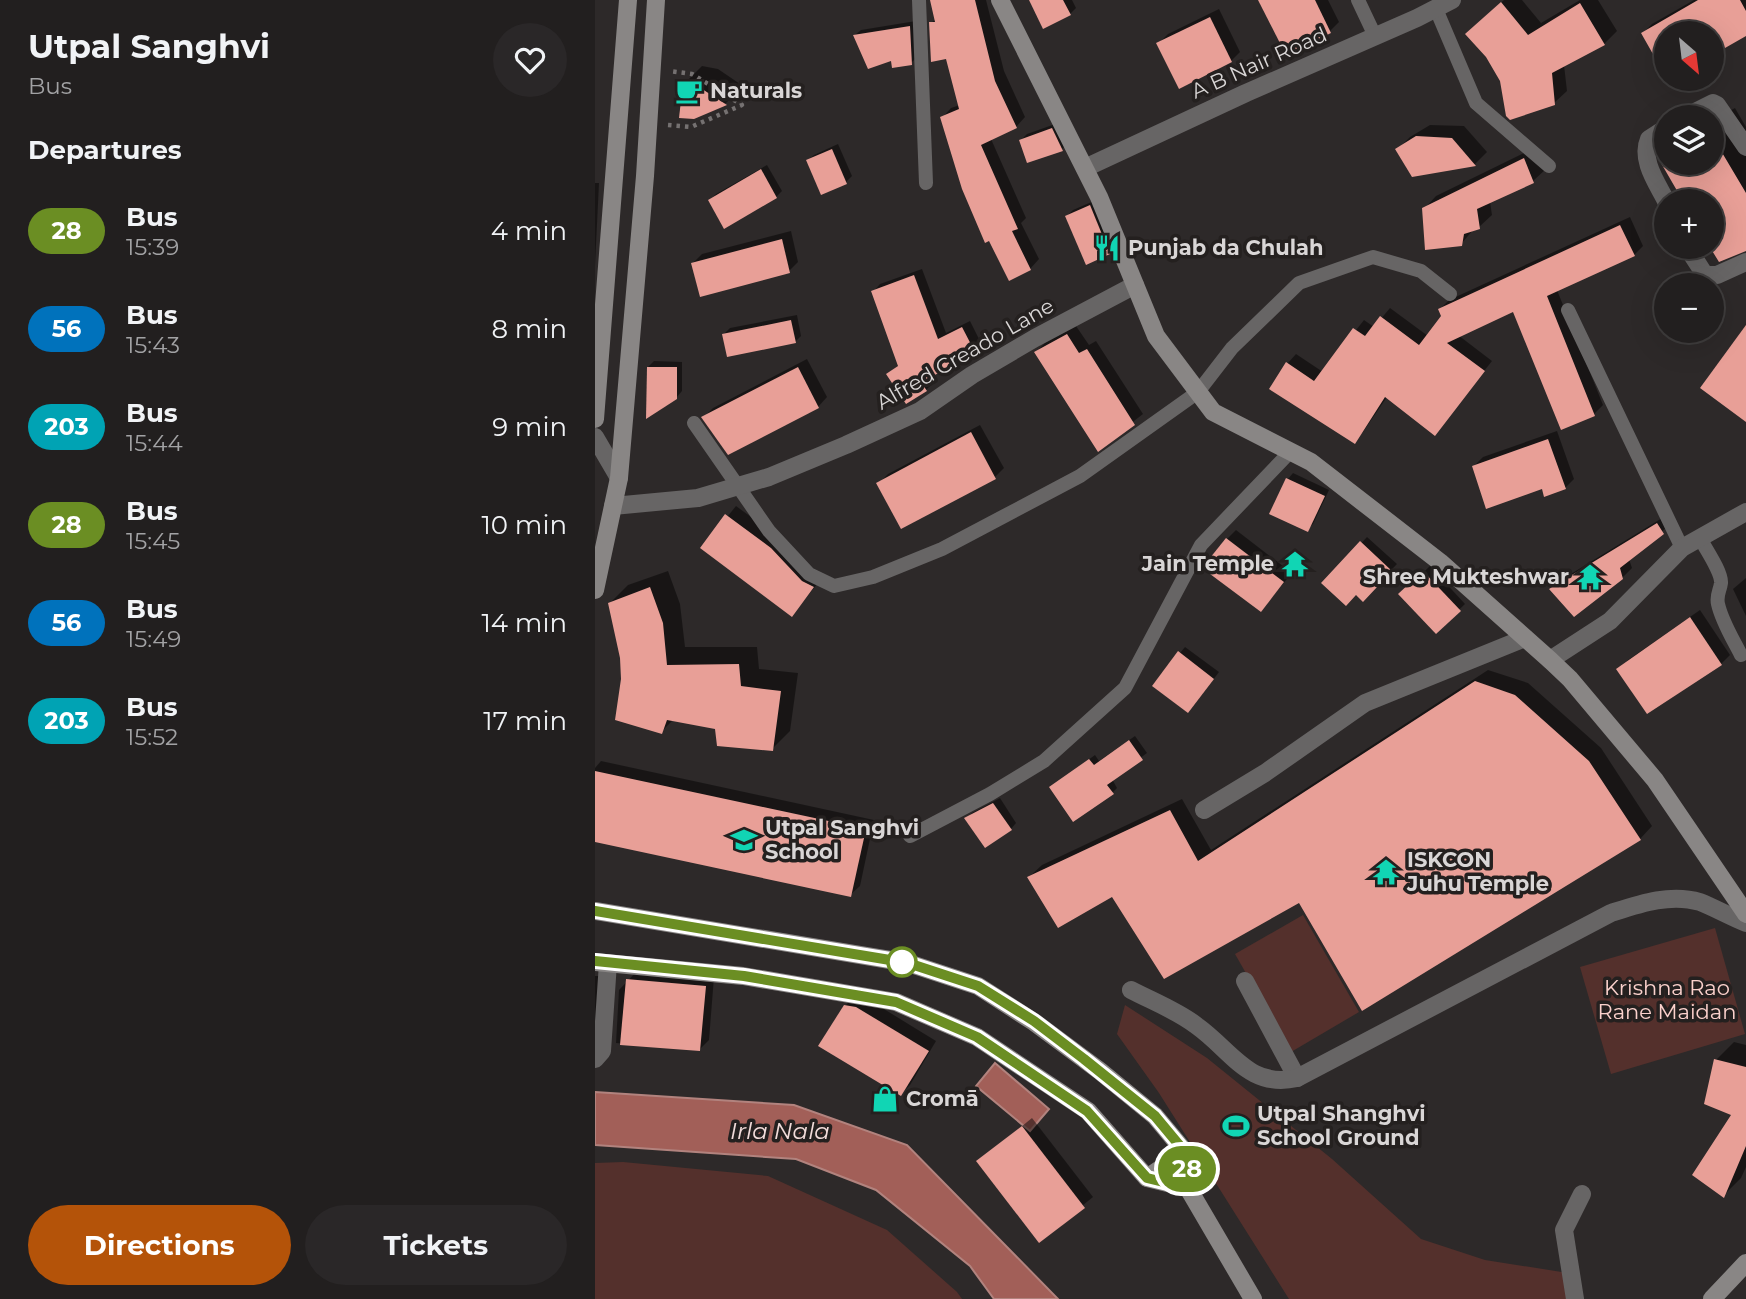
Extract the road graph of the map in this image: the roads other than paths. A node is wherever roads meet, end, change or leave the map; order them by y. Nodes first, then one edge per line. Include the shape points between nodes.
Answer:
1 (628, 0) edge
2 (656, 0) edge
3 (919, 0) edge
4 (1000, 0) edge
5 (1358, 0) edge
6 (1444, 4) edge
7 (1375, 36) junction
8 (1724, 115) edge
9 (1654, 136) edge
10 (1746, 147) edge
11 (1549, 166) dead end
12 (1085, 168) junction
13 (926, 183) dead end
14 (1660, 189) edge
15 (1695, 259) edge
16 (1746, 262) edge
17 (1135, 285) junction
18 (1450, 294) dead end
19 (1568, 310) dead end
20 (1198, 392) junction
21 (595, 419) edge
22 (694, 423) dead end
23 (595, 437) edge
24 (1291, 451) junction
25 (619, 478) junction
26 (736, 486) junction
27 (613, 506) junction
28 (1746, 512) edge
29 (1700, 538) junction
30 (1682, 548) junction
31 (595, 590) edge
32 (1525, 638) junction
33 (1741, 655) dead end
34 (1550, 660) junction
35 (1204, 810) dead end
36 (910, 836) dead end
37 (595, 911) edge
38 (1746, 914) edge
39 (1746, 923) edge
40 (601, 962) edge
41 (1245, 981) dead end
42 (601, 985) edge
43 (1131, 990) dead end
44 (595, 1059) edge
45 (1297, 1078) junction
46 (1185, 1152) junction
47 (1147, 1178) junction
48 (1188, 1188) junction
49 (1582, 1194) dead end
50 (1746, 1263) edge
51 (1253, 1299) edge
52 (1575, 1299) edge
53 (1712, 1299) edge

1 - 21 street
2 - 25 street
3 - 13 lane
4 - 12 street
5 - 7 lane
6 - 7 street, A B Nair Road
6 - 11 lane via 1476,103
7 - 12 street, A B Nair Road
8 - 10 street
9 - 14 street via 1646,153
12 - 17 street
15 - 16 street via 1705,275 1717,275
17 - 20 street via 1156,336
17 - 26 street, Alfred Creado Lane via 1035,338 920,411 769,477
18 - 20 lane via 1421,271 1373,257 1299,283 1232,348
19 - 30 lane
20 - 24 street via 1213,411
20 - 26 lane via 1070,481 941,549 873,577 834,586 809,574
22 - 26 lane
23 - 25 street
24 - 32 street via 1440,562
24 - 36 lane via 1201,545 1125,688 1044,761
25 - 27 street
26 - 27 street, Alfred Creado Lane via 698,498
27 - 31 street
28 - 29 street
29 - 30 street
29 - 33 lane via 1720,576 1720,613
30 - 34 street via 1610,621
32 - 34 street
32 - 35 street via 1365,703
34 - 38 street via 1654,780
37 - 46 street via 908,963 978,986 1100,1071 1155,1116
39 - 45 street via 1699,902 1675,898 1611,913
40 - 42 street
40 - 47 street via 744,976 896,1002 977,1037 1087,1111
41 - 45 street
42 - 44 street via 602,1051
43 - 45 street via 1196,1025 1255,1075 1281,1082
46 - 47 street
46 - 48 street
47 - 48 street
48 - 51 street
49 - 52 street via 1564,1230
50 - 53 street

